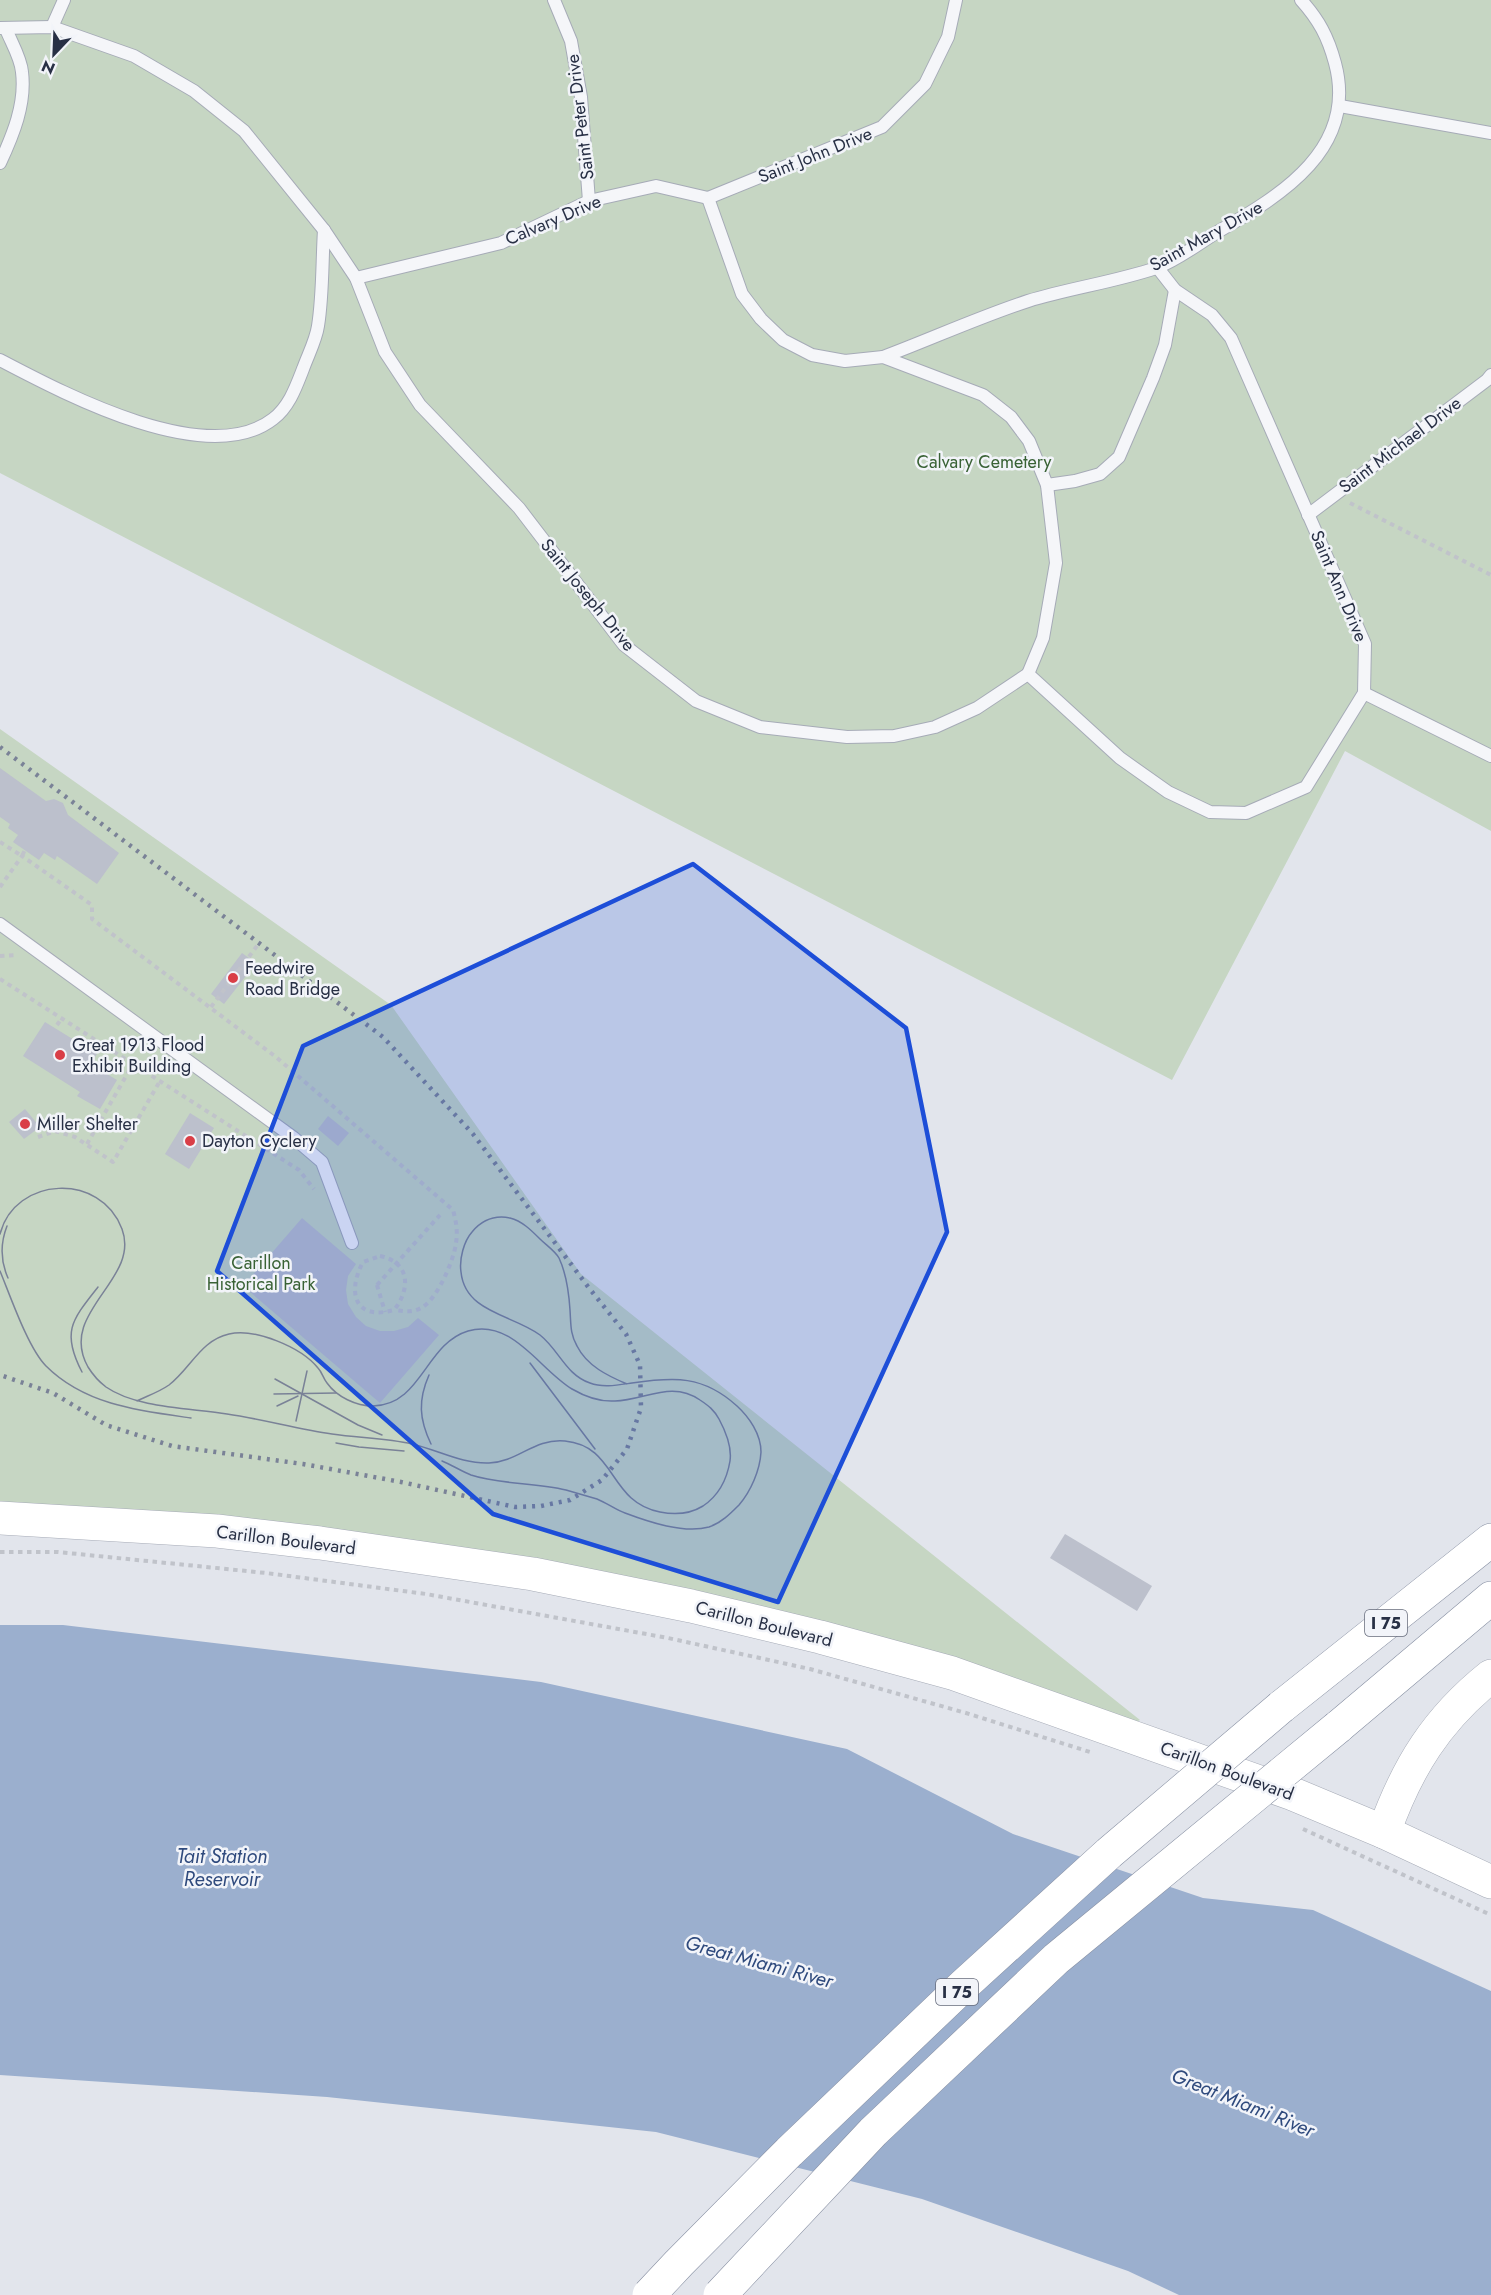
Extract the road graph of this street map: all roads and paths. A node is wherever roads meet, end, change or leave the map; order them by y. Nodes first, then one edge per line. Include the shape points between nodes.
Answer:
1 (64, 0) edge
2 (554, 0) edge
3 (956, 0) edge
4 (1301, 0) edge
5 (52, 27) junction
6 (3, 28) edge
7 (1340, 106) junction
8 (1491, 133) edge
9 (0, 163) edge
10 (708, 198) junction
11 (589, 201) junction
12 (324, 230) junction
13 (1158, 267) junction
14 (356, 278) junction
15 (1175, 290) junction
16 (884, 357) junction
17 (0, 360) edge
18 (1490, 379) edge
19 (1047, 484) junction
20 (1335, 495) junction
21 (1308, 515) junction
22 (1491, 575) edge
23 (1028, 674) junction
24 (1364, 693) junction
25 (1491, 756) edge
26 (0, 842) edge
27 (25, 850) dead end
28 (21, 856) junction
29 (0, 887) edge
30 (0, 924) edge
31 (260, 942) dead end
32 (0, 979) edge
33 (211, 1007) junction
34 (62, 1018) junction
35 (57, 1025) dead end
36 (133, 1064) junction
37 (160, 1081) junction
38 (209, 1112) junction
39 (204, 1119) dead end
40 (38, 1137) dead end
41 (87, 1144) junction
42 (319, 1195) dead end
43 (440, 1215) dead end
44 (352, 1243) joint
45 (363, 1262) junction
46 (394, 1310) junction
47 (385, 1312) junction
48 (0, 1518) edge
49 (1491, 1540) edge
50 (0, 1552) edge
51 (1491, 1598) edge
52 (1491, 1676) edge
53 (1098, 1755) dead end
54 (1302, 1829) dead end
55 (1384, 1832) junction
56 (1491, 1882) edge
57 (1491, 1915) edge
58 (721, 2294) edge
59 (649, 2295) edge

1 - 5 lane
2 - 11 lane, Saint Peter Drive via 571,41 581,96
3 - 10 lane, Saint John Drive via 948,37 925,84 882,127
4 - 7 lane, Saint Mary Drive via 1317,18 1330,47 1338,74
5 - 6 lane
5 - 12 lane via 134,56 194,91 244,131
6 - 9 lane via 22,71 22,101
7 - 8 lane
7 - 13 lane, Saint Mary Drive via 1326,144 1296,179 1269,202
10 - 11 lane, Calvary Drive via 656,186
10 - 16 lane via 742,294 783,340 812,355 845,361
11 - 14 lane, Calvary Drive via 501,243
12 - 14 lane
12 - 17 lane via 318,328 292,396 274,419 239,436 195,436 150,426 72,397
13 - 15 lane, Saint Ann Drive
13 - 16 lane, Saint Mary Drive via 1028,302
14 - 23 lane, Saint Joseph Drive via 385,352 420,405 519,508 624,645 696,701 760,727 847,737 894,736 935,727 977,708
15 - 19 lane via 1154,378 1119,457 1100,474
15 - 21 lane, Saint Ann Drive via 1212,315 1231,338
16 - 19 lane via 983,395 1011,417 1029,441
18 - 20 lane, Saint Michael Drive
19 - 23 lane via 1056,563 1043,638
20 - 21 lane, Saint Michael Drive
20 - 22 path
21 - 24 lane, Saint Ann Drive via 1365,644
23 - 24 lane via 1120,758 1168,792 1210,812 1246,813 1306,787
24 - 25 lane
26 - 28 path
27 - 28 path
28 - 29 path
28 - 33 path via 92,905 92,919
30 - 44 lane via 322,1162
31 - 33 path
32 - 34 path
33 - 46 path via 276,1057 453,1210 456,1244 433,1297 423,1308 411,1312
34 - 35 path
34 - 36 path
36 - 37 path
36 - 41 path
37 - 38 path
37 - 41 path via 113,1162
38 - 39 path
38 - 42 path via 299,1170
40 - 41 path via 55,1131
43 - 47 path, bridge via 377,1285
44 - 45 path
45 - 46 path via 380,1256 393,1258 402,1269 404,1290
45 - 47 path via 355,1277 357,1301 363,1309
46 - 47 path
48 - 55 main road, Carillon Boulevard via 206,1530 320,1543 533,1574 691,1606 952,1673 1293,1794
49 - 59 main road, I 75, bridge via 1281,1707 1109,1853 789,2152
50 - 53 path via 58,1552 266,1573 426,1594 668,1638 821,1672
51 - 58 main road, I 75, bridge via 1056,1959 873,2132
52 - 55 main road via 1441,1723 1421,1751
54 - 57 path
55 - 56 main road, Carillon Boulevard

